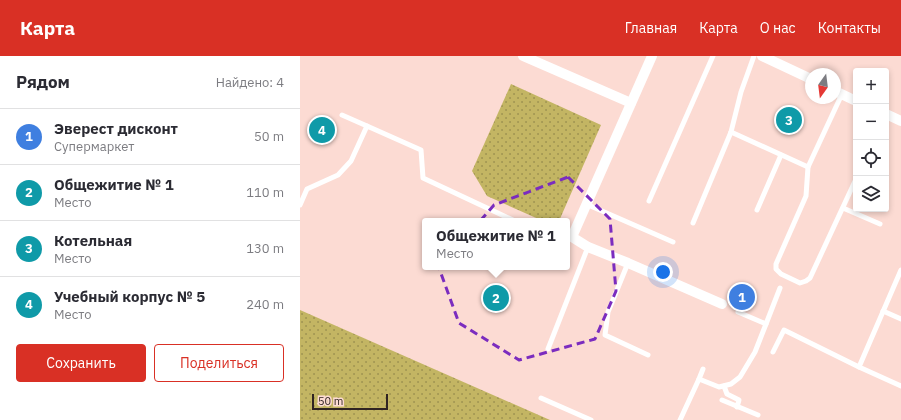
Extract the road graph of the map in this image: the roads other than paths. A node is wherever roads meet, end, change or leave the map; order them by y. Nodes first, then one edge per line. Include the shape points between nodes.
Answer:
1 (523, 56) edge
2 (652, 56) edge
3 (713, 56) edge
4 (754, 56) edge
5 (762, 56) edge
6 (805, 76) edge
7 (841, 94) edge
8 (853, 100) edge
9 (631, 103) junction
10 (833, 104) edge
11 (342, 115) dead end
12 (889, 115) edge
13 (900, 119) edge
14 (367, 126) junction
15 (731, 132) junction
16 (781, 155) junction
17 (808, 167) junction
18 (853, 185) edge
19 (649, 201) dead end
20 (586, 204) junction
21 (300, 205) edge
22 (843, 208) junction
23 (757, 210) dead end
24 (509, 218) edge
25 (693, 223) dead end
26 (880, 224) dead end
27 (570, 237) edge
28 (570, 239) edge
29 (674, 242) dead end
30 (588, 247) junction
31 (628, 263) junction
32 (901, 270) edge
33 (780, 288) dead end
34 (722, 304) dead end
35 (883, 311) junction
36 (738, 312) dead end
37 (901, 320) edge
38 (766, 324) junction
39 (548, 349) dead end
40 (773, 352) dead end
41 (648, 355) dead end
42 (859, 367) junction
43 (702, 369) dead end
44 (698, 379) junction
45 (724, 386) junction
46 (901, 386) edge
47 (541, 398) dead end
48 (722, 400) dead end
49 (738, 407) junction
50 (758, 415) dead end
51 (591, 420) edge
52 (680, 420) edge

1 - 9 street
2 - 9 street
3 - 19 lane
4 - 15 lane via 741,92
5 - 6 street
7 - 8 street
9 - 20 street
10 - 17 lane
11 - 14 lane
12 - 13 street
14 - 21 lane via 352,161 338,175 305,188
14 - 24 lane via 421,150 423,178
15 - 16 lane
15 - 25 lane
16 - 17 lane
16 - 23 lane
17 - 22 lane via 806,196 776,269 800,283 810,278
18 - 22 lane
20 - 27 street
20 - 29 lane
22 - 26 lane
28 - 30 street
30 - 31 street
30 - 39 lane
31 - 34 street
31 - 41 lane via 608,312 605,335
32 - 35 lane
33 - 38 lane
35 - 37 lane
35 - 42 lane
36 - 38 lane
38 - 45 lane via 755,352 740,377
40 - 42 lane via 784,330
42 - 46 lane
43 - 44 lane
44 - 45 lane via 719,387
44 - 52 lane
45 - 49 lane via 727,394 739,400
47 - 51 lane
48 - 49 lane
49 - 50 lane

